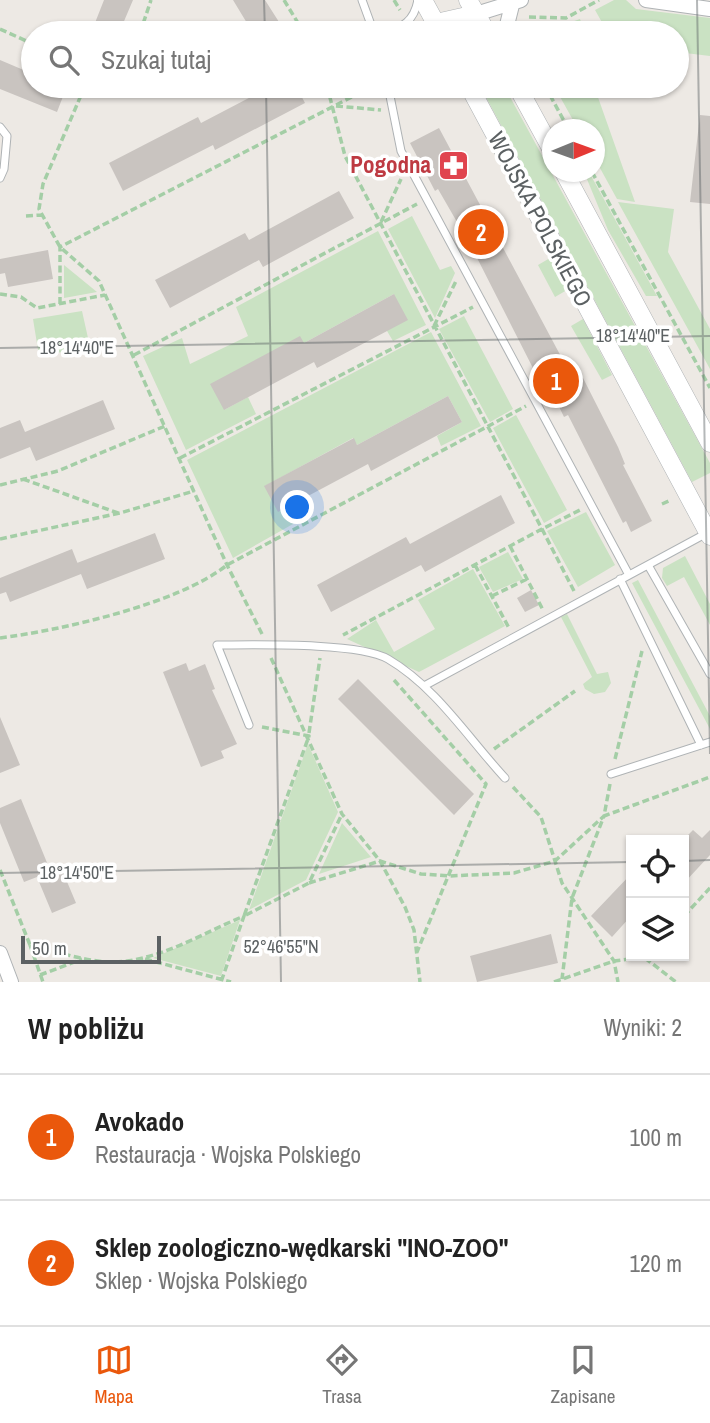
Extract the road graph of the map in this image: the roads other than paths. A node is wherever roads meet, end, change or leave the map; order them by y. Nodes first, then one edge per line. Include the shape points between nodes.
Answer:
1 (362, 0) edge
2 (421, 0) edge
3 (457, 0) edge
4 (651, 1) edge
5 (516, 2) edge
6 (472, 7) edge
7 (710, 9) edge
8 (370, 21) edge
9 (409, 21) edge
10 (434, 21) edge
11 (444, 21) edge
12 (450, 21) edge
13 (509, 21) edge
14 (390, 98) edge
15 (475, 98) edge
16 (524, 98) edge
17 (0, 127) edge
18 (542, 132) edge
19 (0, 178) edge
20 (569, 182) edge
21 (710, 443) edge
22 (709, 534) edge
23 (648, 565) junction
24 (629, 575) junction
25 (620, 579) junction
26 (710, 674) edge
27 (424, 686) junction
28 (249, 724) road end
29 (710, 742) edge
30 (701, 745) junction
31 (611, 774) dead end
32 (505, 778) road end
33 (0, 953) edge
34 (6, 975) edge

1 - 8 lane
2 - 9 lane
2 - 10 street
3 - 11 street
4 - 7 street
5 - 6 street
5 - 13 street
6 - 12 street
14 - 24 lane via 408,164
15 - 22 street, WOJSKA POLSKIEGO
16 - 18 street, WOJSKA POLSKIEGO
17 - 19 lane via 6,136
20 - 21 street, WOJSKA POLSKIEGO
22 - 23 lane
23 - 24 lane
23 - 26 lane
24 - 25 lane
25 - 27 lane
25 - 30 lane
27 - 28 lane via 386,657 369,652 217,645
27 - 32 lane
29 - 30 lane
30 - 31 lane
33 - 34 street

